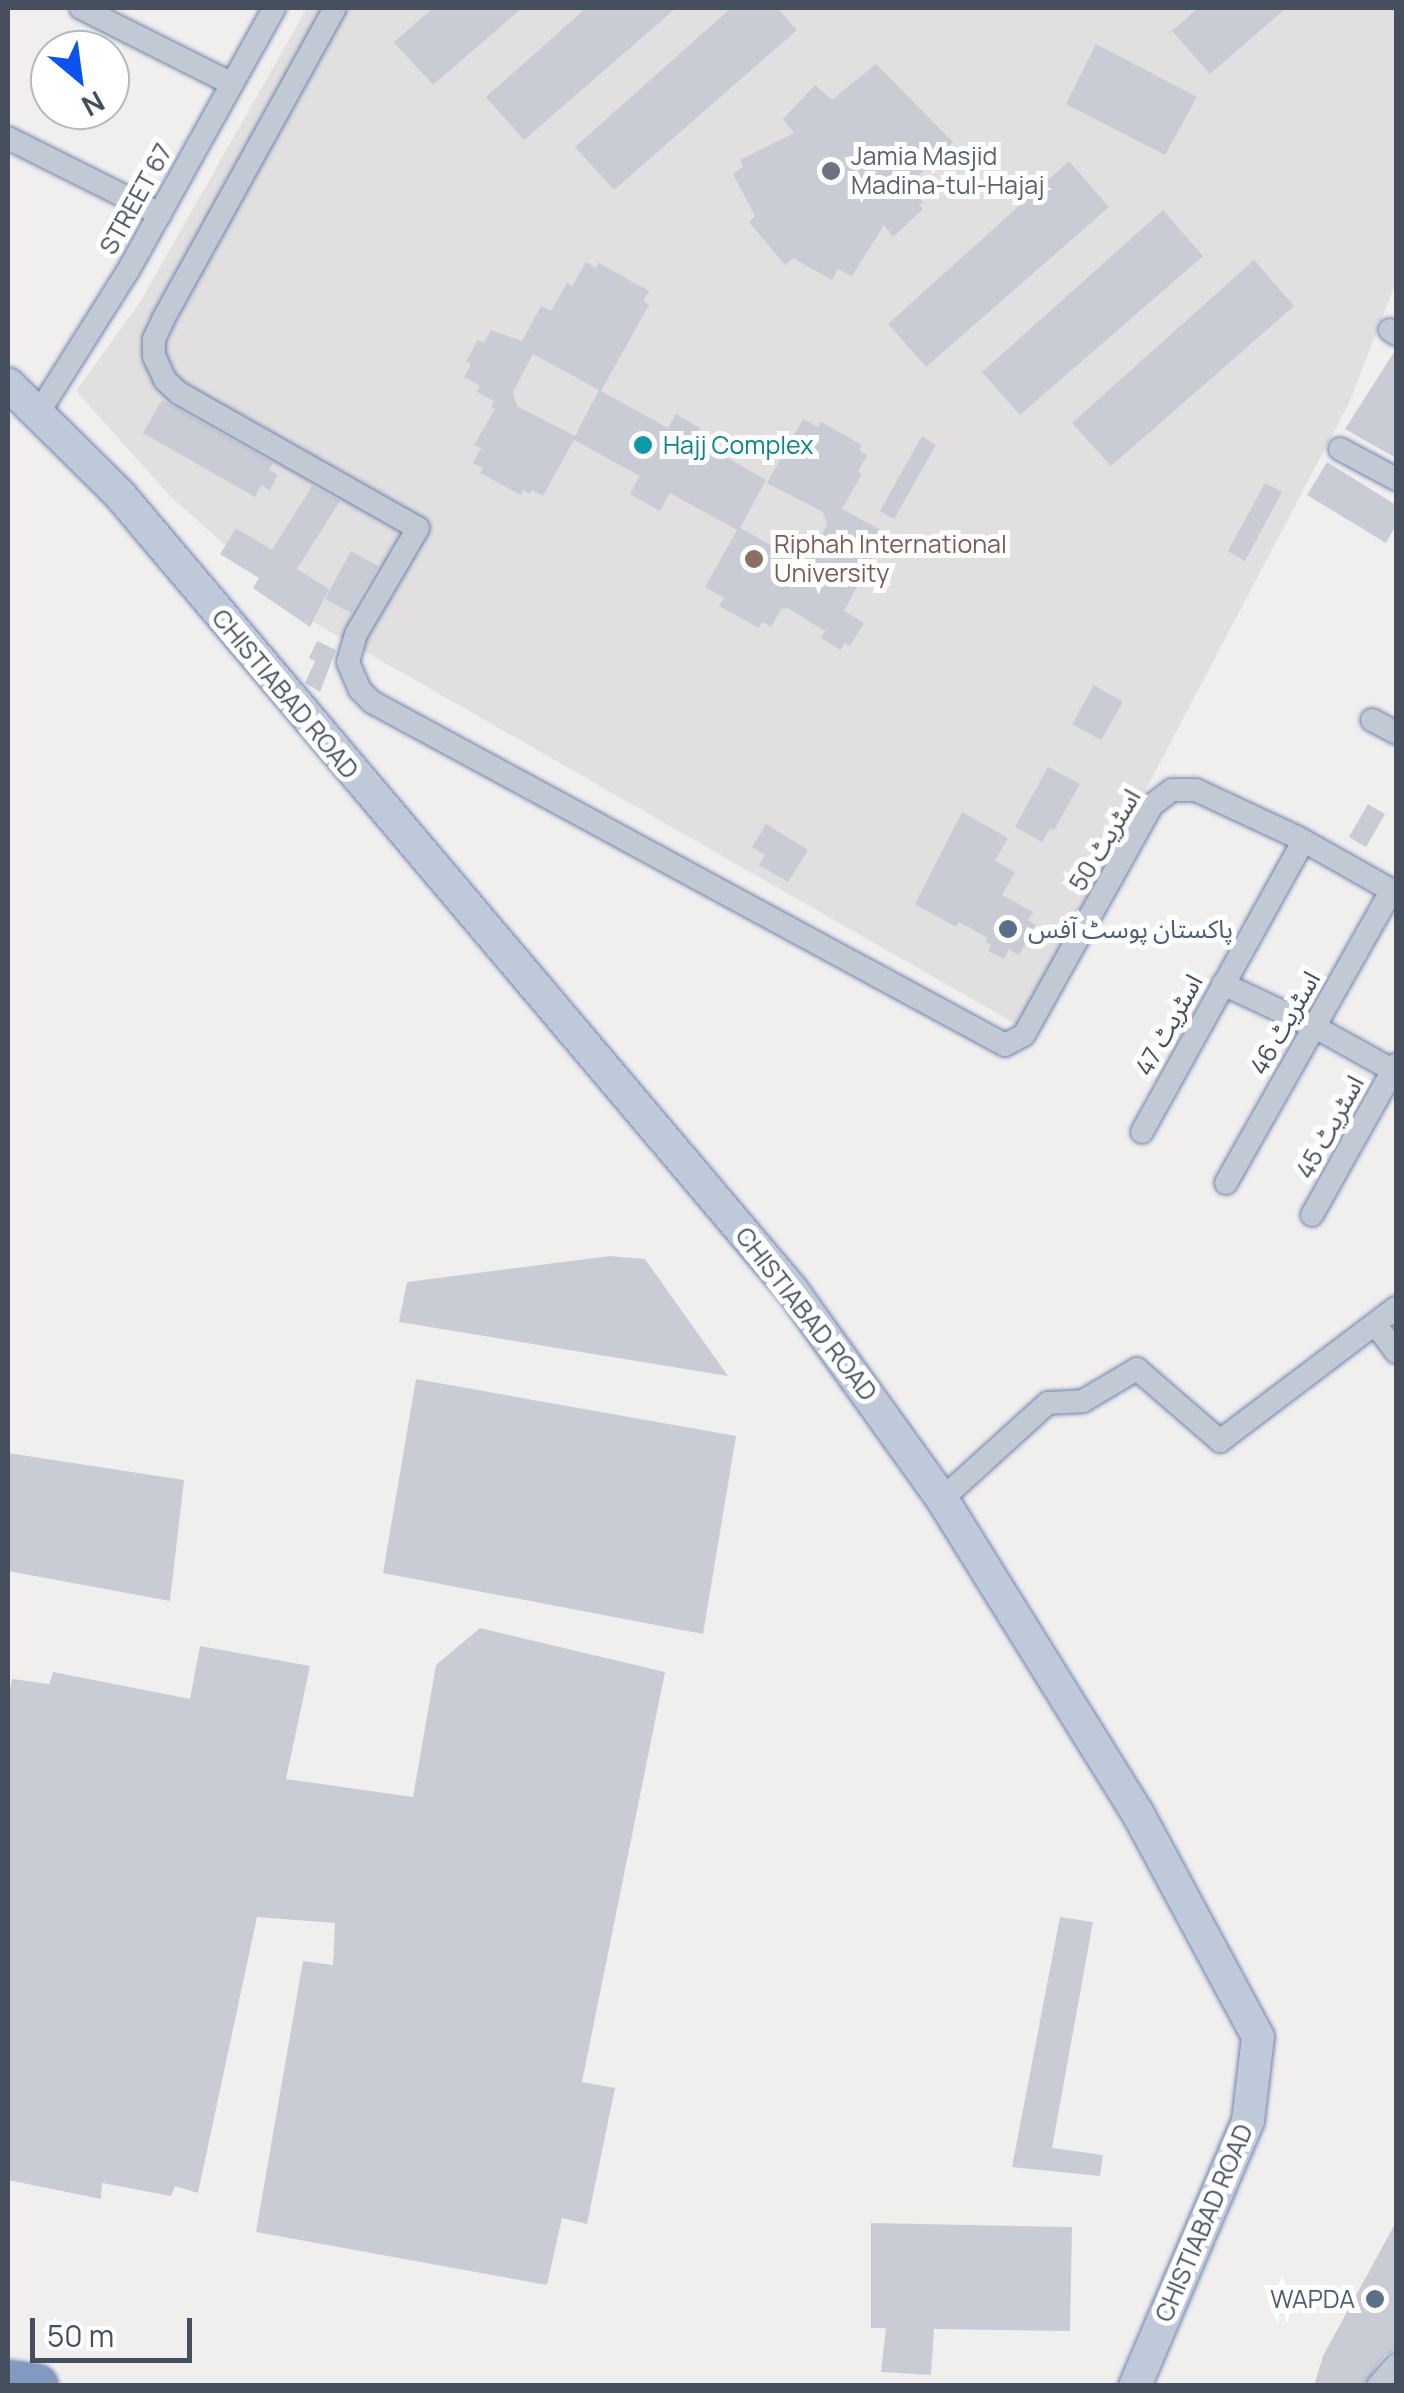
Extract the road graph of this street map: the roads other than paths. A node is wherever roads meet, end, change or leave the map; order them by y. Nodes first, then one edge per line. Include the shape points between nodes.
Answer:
1 (81, 8) edge
2 (274, 8) edge
3 (335, 8) edge
4 (232, 84) junction
5 (8, 138) edge
6 (160, 214) junction
7 (8, 384) edge
8 (38, 412) junction
9 (1340, 448) dead end
10 (1396, 479) edge
11 (1372, 720) dead end
12 (1396, 734) edge
13 (1303, 841) junction
14 (1394, 892) edge
15 (1224, 984) junction
16 (1315, 1026) junction
17 (1396, 1069) edge
18 (1142, 1132) dead end
19 (1226, 1183) dead end
20 (1312, 1215) dead end
21 (1396, 1308) edge
22 (1376, 1324) junction
23 (1396, 1352) edge
24 (942, 1500) junction
25 (1396, 2366) edge
26 (8, 2382) edge
27 (36, 2386) edge
28 (1136, 2386) edge
29 (1378, 2386) edge

1 - 4 street
2 - 4 street, STREET 67
3 - 13 street, اسٹریٹ 50 via 163,320 154,356 179,392 418,528 356,634 348,662 372,702 1005,1045 1024,1034 1152,805 1172,790 1196,790
4 - 6 street, STREET 67
5 - 6 street
6 - 8 street, STREET 67
7 - 8 main road, CHISTIABAD ROAD
8 - 24 main road, CHISTIABAD ROAD via 120,495 792,1290
9 - 10 street
11 - 12 street
13 - 14 street, اسٹریٹ 50
13 - 15 street, اسٹریٹ 47
14 - 16 street, اسٹریٹ 46
15 - 16 street
15 - 18 street, اسٹریٹ 47
16 - 17 street
16 - 19 street, اسٹریٹ 46
17 - 20 street, اسٹریٹ 45
21 - 22 street
22 - 23 street
22 - 24 street via 1220,1441 1136,1370 1083,1401 1048,1403
24 - 28 main road, CHISTIABAD ROAD via 1138,1812 1258,2037 1248,2121
25 - 29 street
26 - 27 highway

